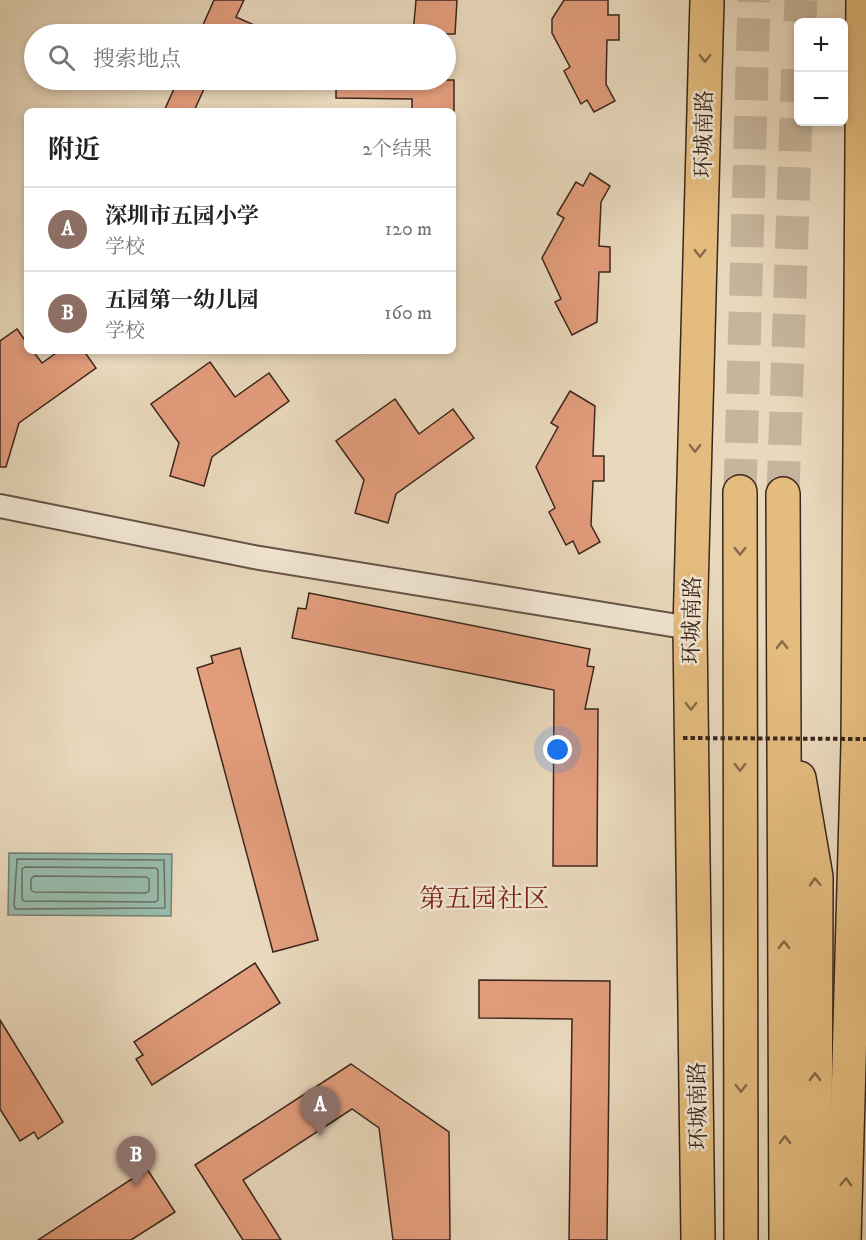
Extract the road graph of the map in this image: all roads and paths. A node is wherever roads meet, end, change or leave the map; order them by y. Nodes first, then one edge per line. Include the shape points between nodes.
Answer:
1 (706, 0) edge
2 (863, 0) edge
3 (740, 492) tunnel mouth
4 (783, 494) tunnel mouth
5 (0, 506) edge
6 (690, 628) junction
7 (782, 681) junction
8 (683, 738) dead end
9 (866, 739) edge
10 (740, 803) junction
11 (698, 1240) edge
12 (706, 1240) edge
13 (741, 1240) edge
14 (786, 1240) edge
15 (815, 1240) edge
16 (844, 1240) edge

1 -> 6 main road, 环城南路
16 -> 2 main road via 858,745
3 -> 10 main road, 环城南路
7 -> 4 main road
5 - 6 street via 254,557
6 -> 11 main road, 环城南路
14 -> 7 main road
15 -> 7 main road via 816,877
8 - 9 path, bridge
10 - 12 main road
10 -> 13 main road, 环城南路

